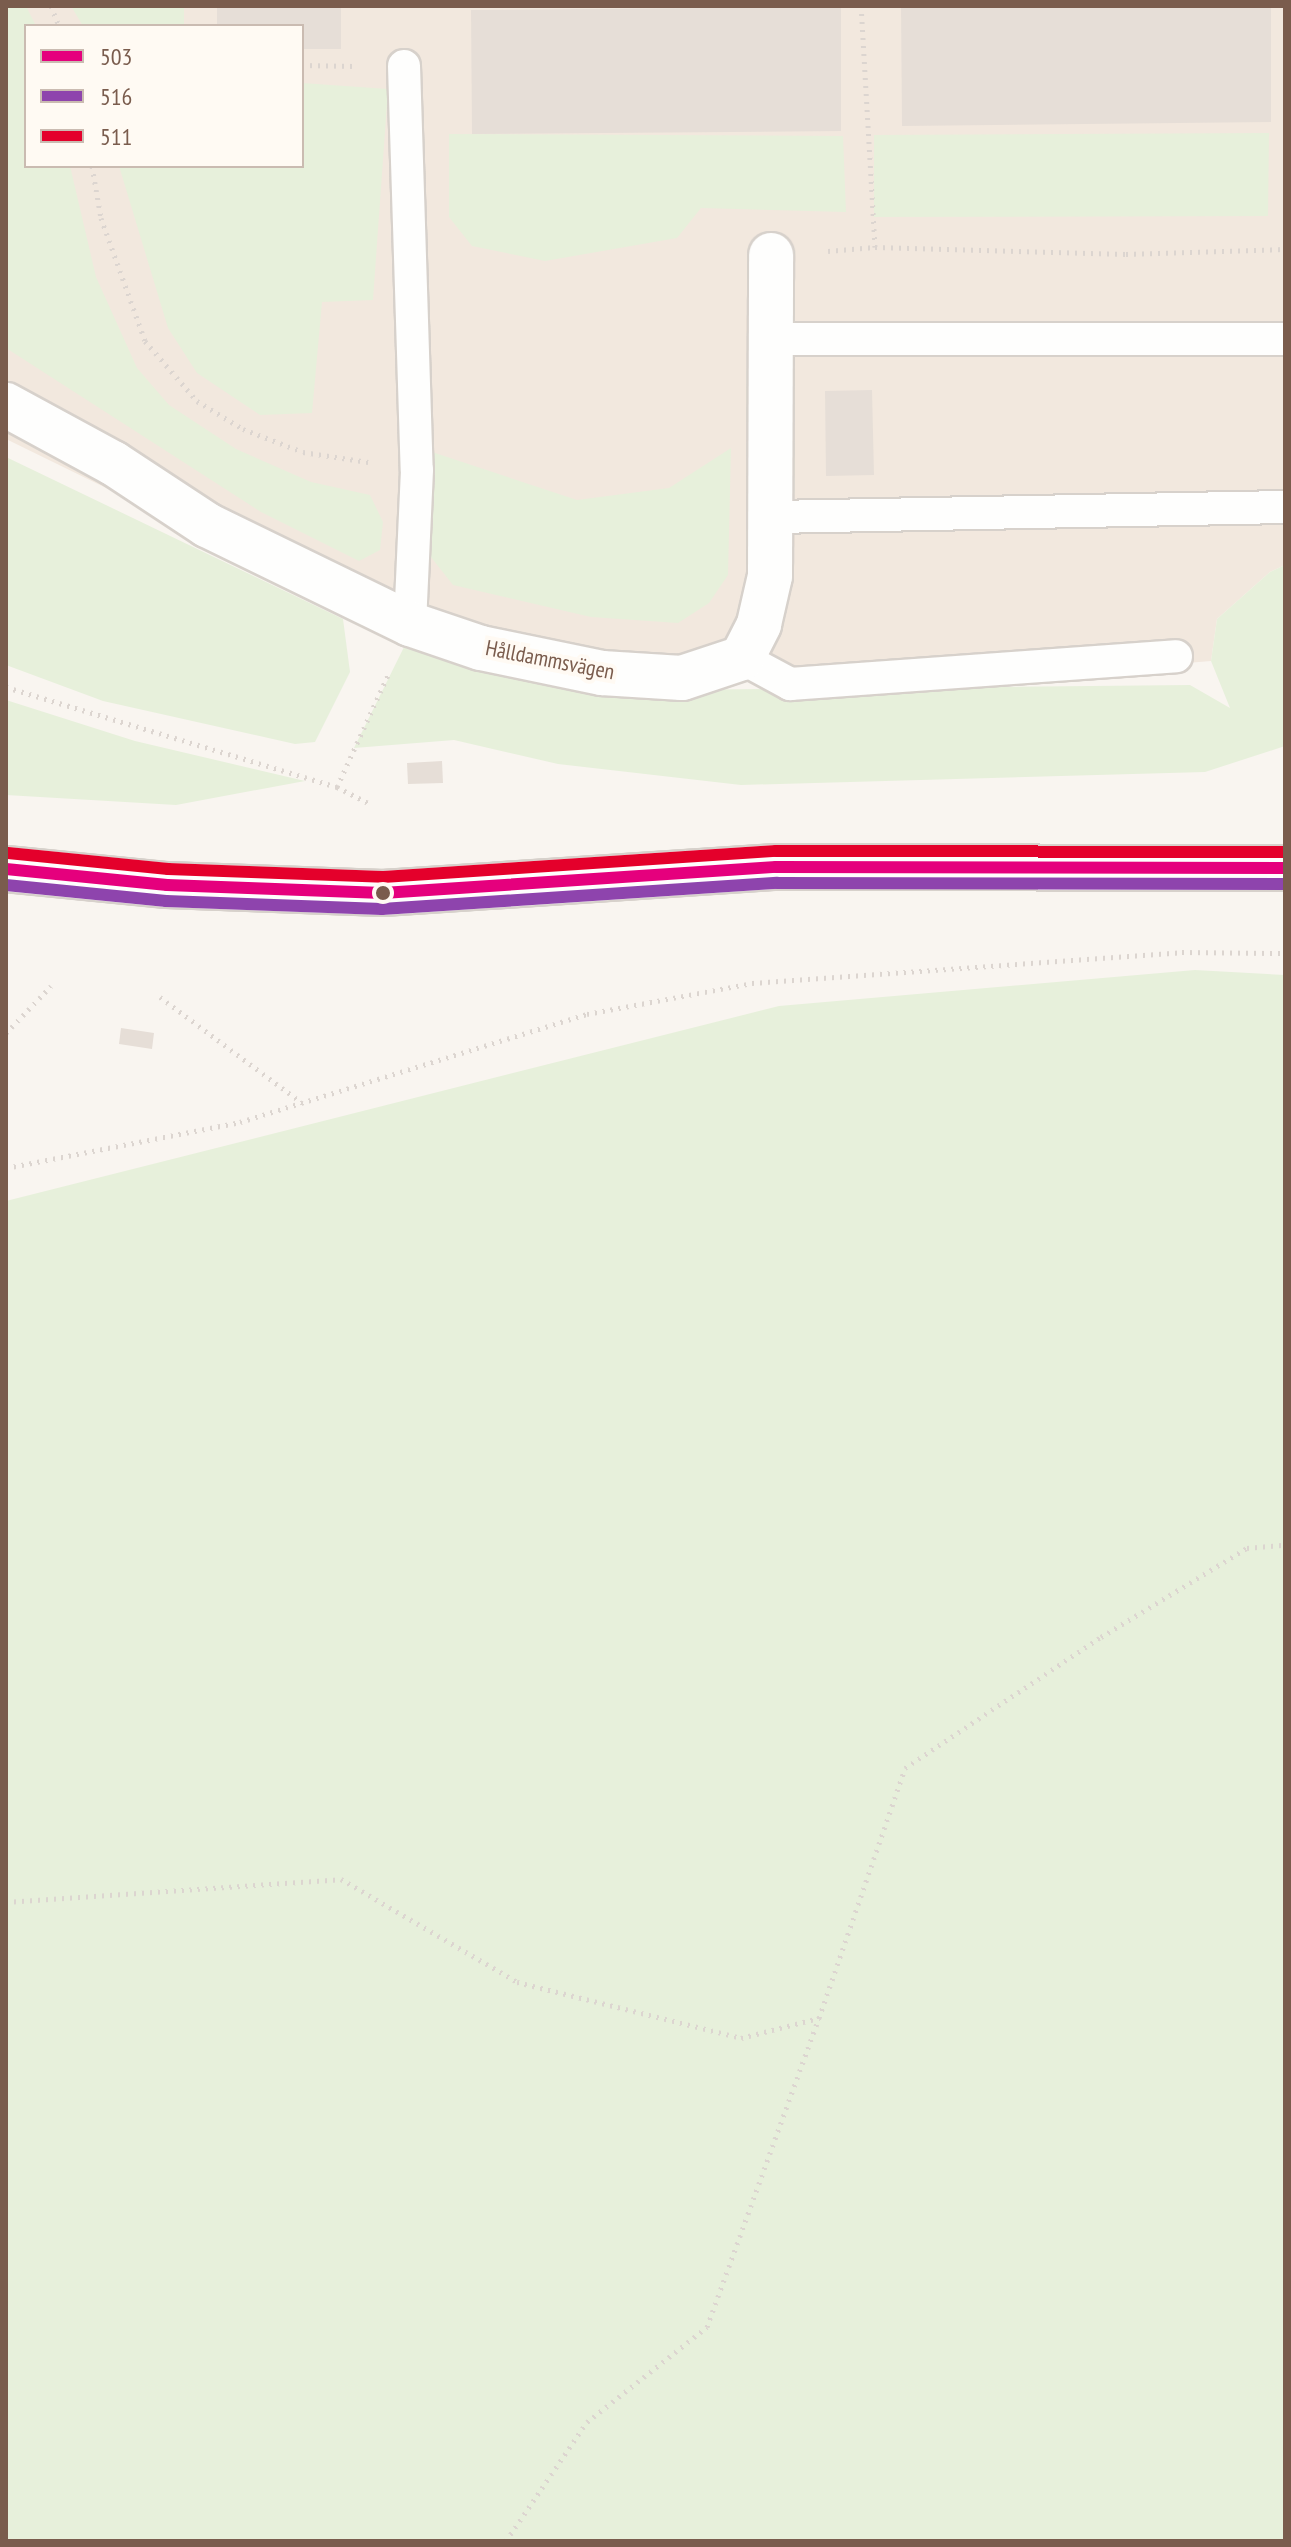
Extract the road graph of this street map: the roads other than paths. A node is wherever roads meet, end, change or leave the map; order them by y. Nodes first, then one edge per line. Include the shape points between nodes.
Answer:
1 (404, 66) dead end
2 (771, 255) road end
3 (774, 339) junction
4 (1285, 339) edge
5 (6, 405) edge
6 (1285, 507) edge
7 (774, 517) junction
8 (410, 624) junction
9 (1176, 656) dead end
10 (742, 658) junction
11 (1285, 868) edge
12 (6, 869) edge

1 - 8 lane via 417,470
2 - 3 street
3 - 4 lane
3 - 7 street
5 - 8 street, Hålldammsvägen via 113,463 207,525
6 - 7 lane
7 - 10 street via 770,576 759,624
8 - 10 street, Hålldammsvägen via 481,648 602,673 682,678
9 - 10 lane via 790,684
11 - 12 street via 776,867 383,893 167,885

